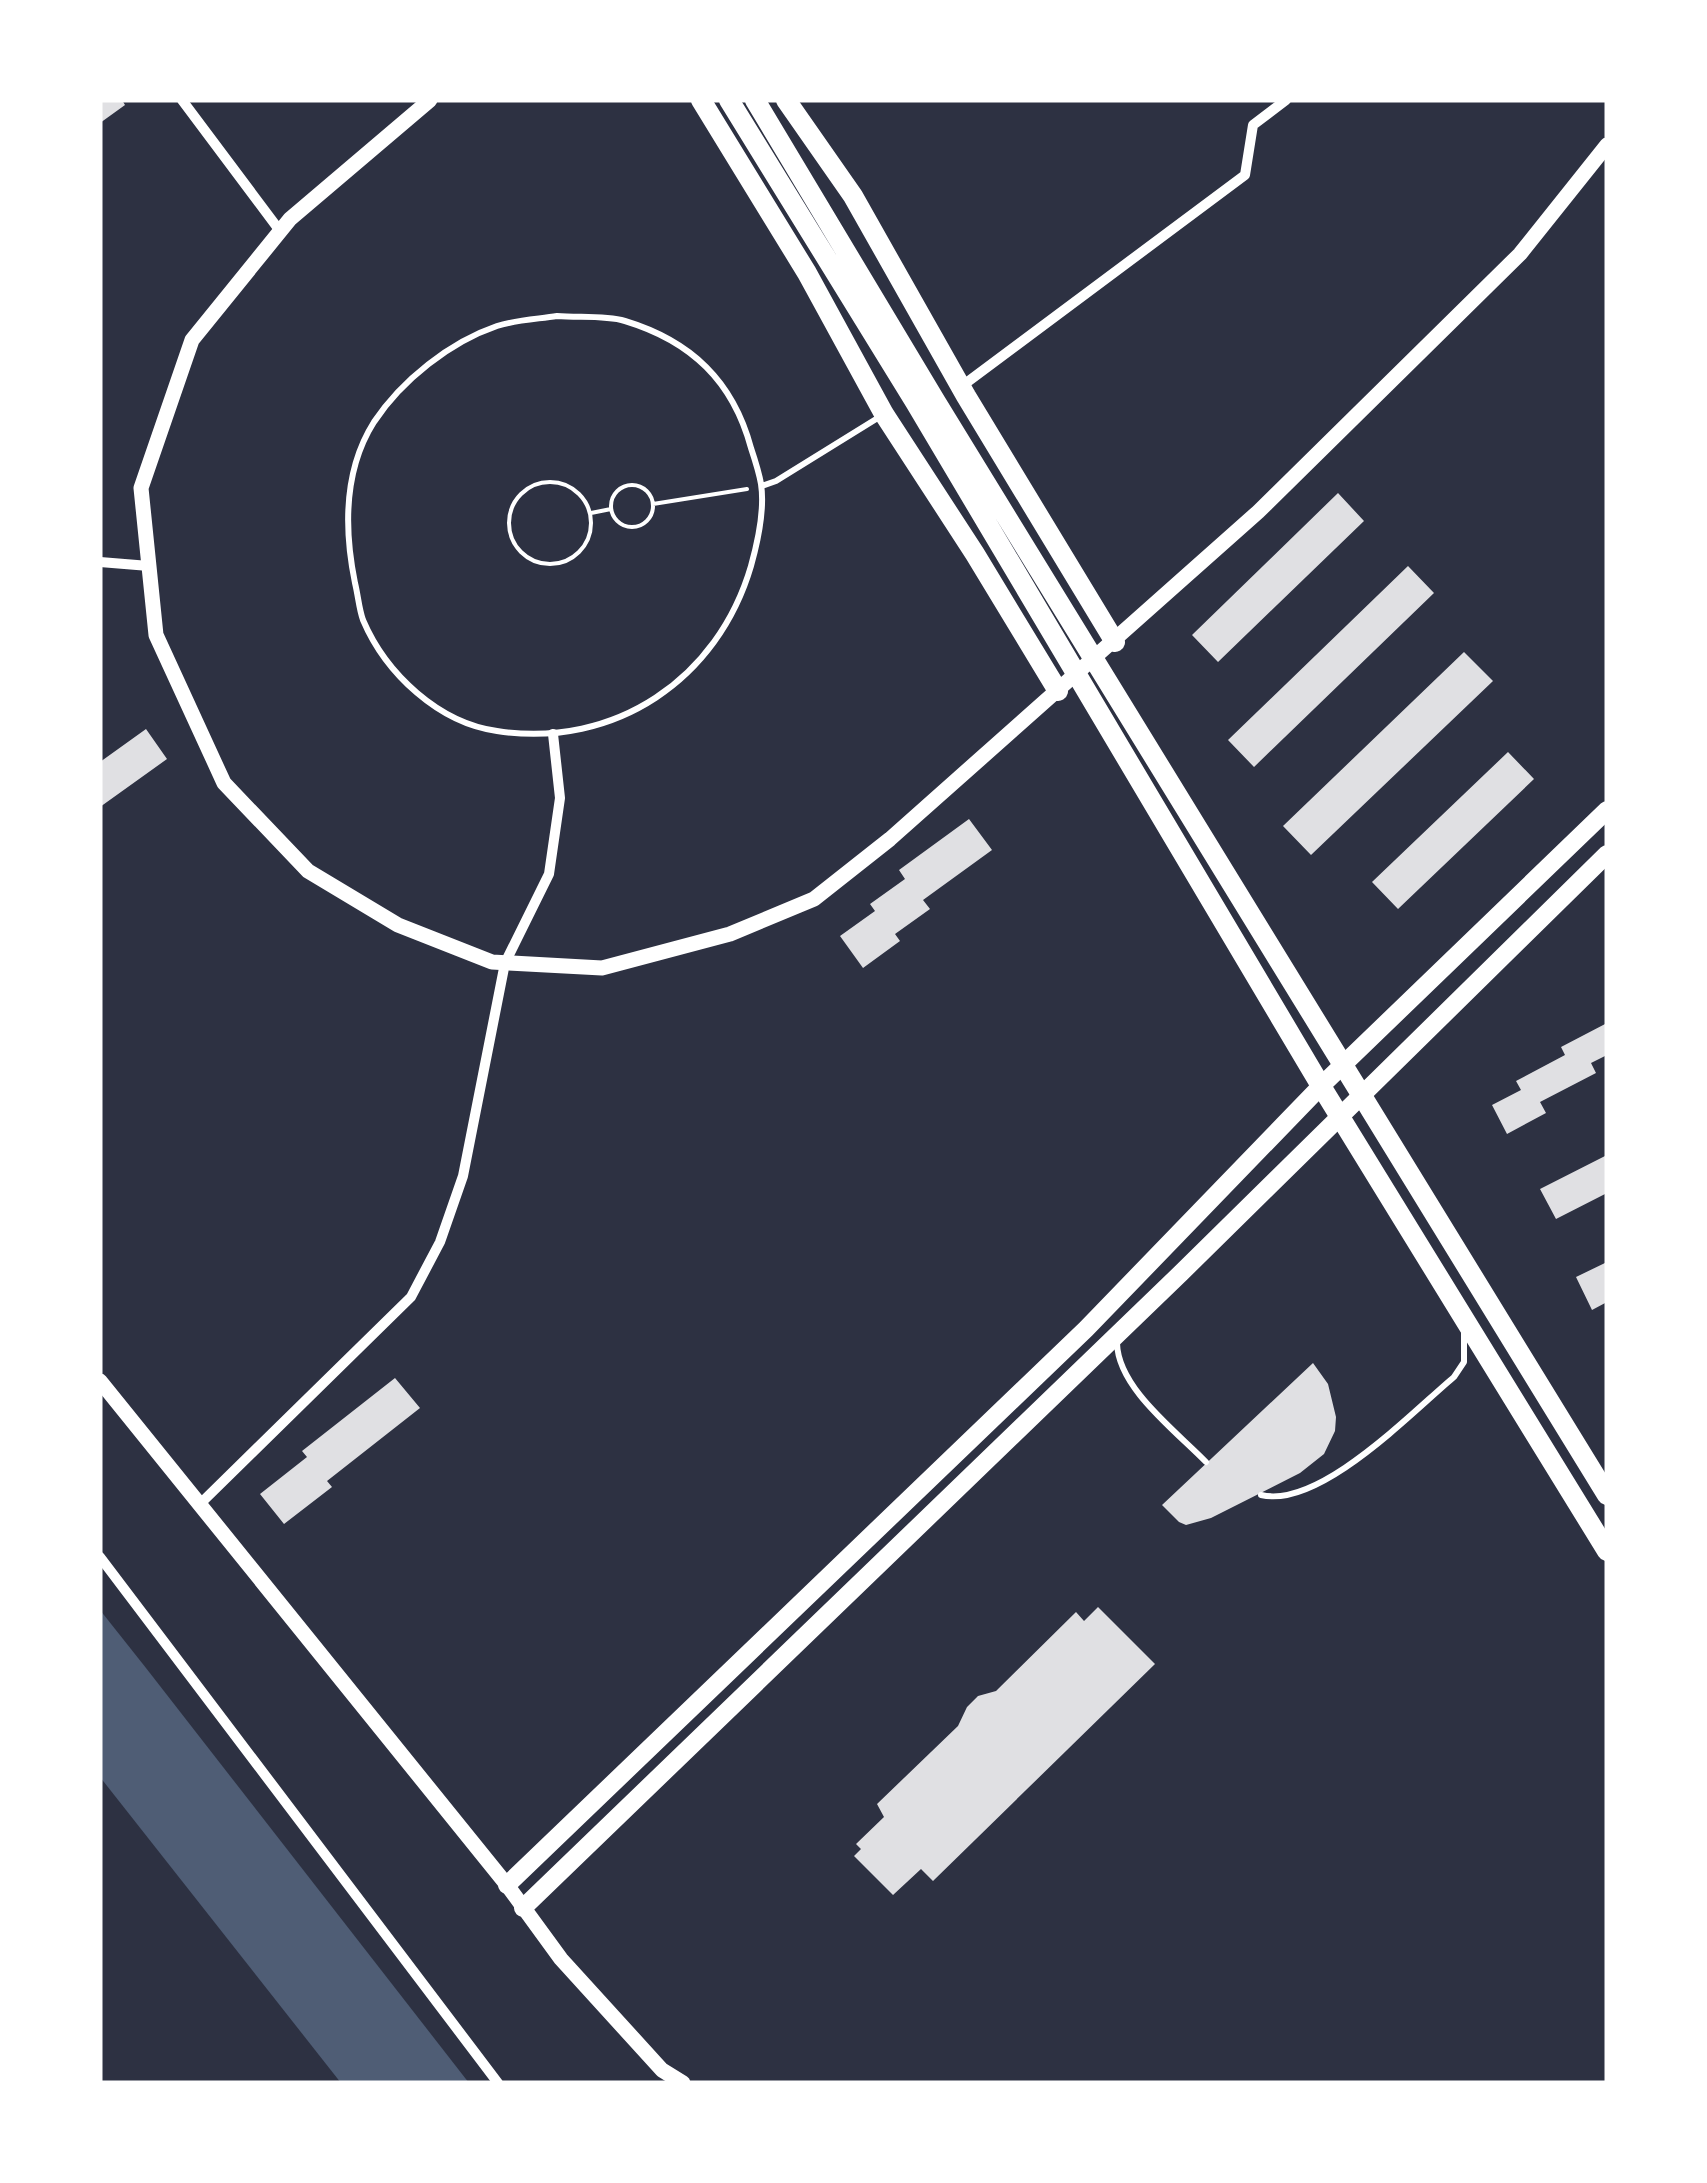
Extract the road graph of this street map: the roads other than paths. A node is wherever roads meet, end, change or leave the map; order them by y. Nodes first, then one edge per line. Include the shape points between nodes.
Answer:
1 (182, 100) edge
2 (430, 100) edge
3 (701, 100) edge
4 (729, 100) edge
5 (756, 100) edge
6 (786, 100) edge
7 (1286, 100) edge
8 (1607, 145) edge
9 (280, 231) junction
10 (961, 387) junction
11 (884, 414) junction
12 (762, 486) junction
13 (100, 562) edge
14 (149, 566) junction
15 (1115, 642) junction
16 (1094, 659) junction
17 (1076, 676) junction
18 (1058, 691) junction
19 (553, 734) junction
20 (1607, 810) edge
21 (1607, 854) edge
22 (505, 963) junction
23 (1344, 1065) junction
24 (1321, 1086) junction
25 (1361, 1095) junction
26 (1340, 1117) junction
27 (1463, 1313) junction
28 (1119, 1332) junction
29 (100, 1380) edge
30 (1206, 1462) dead end
31 (1607, 1495) edge
32 (1260, 1496) dead end
33 (201, 1503) junction
34 (1607, 1550) edge
35 (100, 1557) edge
36 (507, 1885) junction
37 (523, 1908) junction
38 (498, 2083) edge
39 (683, 2083) edge

1 - 9 street
2 - 9 street
3 - 11 main road
4 - 17 main road
5 - 16 main road
6 - 10 main road via 853,196
7 - 10 street via 1254,125 1245,175
8 - 15 street via 1520,254 1258,512
9 - 14 street via 192,340 141,488
10 - 15 main road
11 - 12 lane
11 - 18 main road
12 - 19 lane via 759,540 741,600 716,641 675,685 638,708 595,728
12 - 19 lane via 744,421 718,379 699,358 621,320 557,316 499,326 459,344 407,382 373,424 350,480 346,539 363,618 416,692 446,716 494,731
13 - 14 street
14 - 22 street via 156,634 224,784 308,871 398,925
15 - 16 street
16 - 17 street
16 - 23 main road
17 - 18 street
17 - 24 main road
18 - 22 street via 814,899 730,934 602,968
19 - 22 street via 560,798 549,874
20 - 23 main road
21 - 25 main road
22 - 33 street via 463,1176 411,1297
23 - 24 main road
23 - 25 main road
24 - 26 main road
24 - 36 main road via 1086,1329
25 - 26 main road
25 - 31 main road
26 - 27 main road
26 - 28 main road
27 - 32 lane via 1465,1356 1454,1377 1334,1476 1294,1495
27 - 34 main road
28 - 30 lane via 1122,1372
28 - 37 main road
29 - 33 street
33 - 36 street
35 - 38 street
36 - 37 street
37 - 39 street via 662,2070

